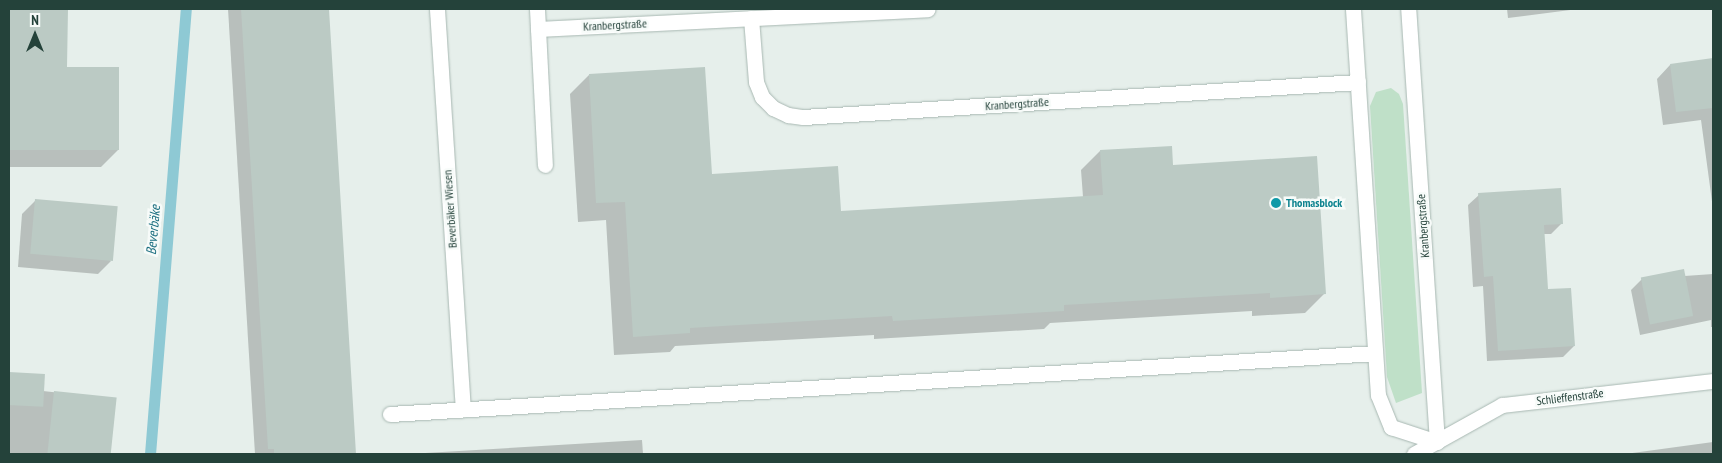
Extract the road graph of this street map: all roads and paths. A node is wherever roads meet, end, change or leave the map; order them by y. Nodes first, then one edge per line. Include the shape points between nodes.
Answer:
1 (437, 9) edge
2 (537, 9) edge
3 (927, 9) edge
4 (1353, 9) edge
5 (1408, 9) edge
6 (751, 18) junction
7 (538, 29) junction
8 (1358, 82) junction
9 (545, 165) dead end
10 (1375, 353) junction
11 (1713, 381) edge
12 (463, 409) junction
13 (390, 414) dead end
14 (1441, 448) edge
15 (1414, 454) edge

1 - 12 street, Beverbäker Wiesen
2 - 7 street
3 - 6 street, Kranbergstraße
4 - 8 street
5 - 14 street, Kranbergstraße
6 - 7 street, Kranbergstraße
6 - 8 street, Kranbergstraße via 756,82 762,97 773,108 803,117
7 - 9 street
8 - 10 street
10 - 12 street
10 - 14 street via 1378,395 1391,427
11 - 14 street, Schlieffenstraße via 1502,406
12 - 13 street
14 - 15 street, Schlieffenstraße

